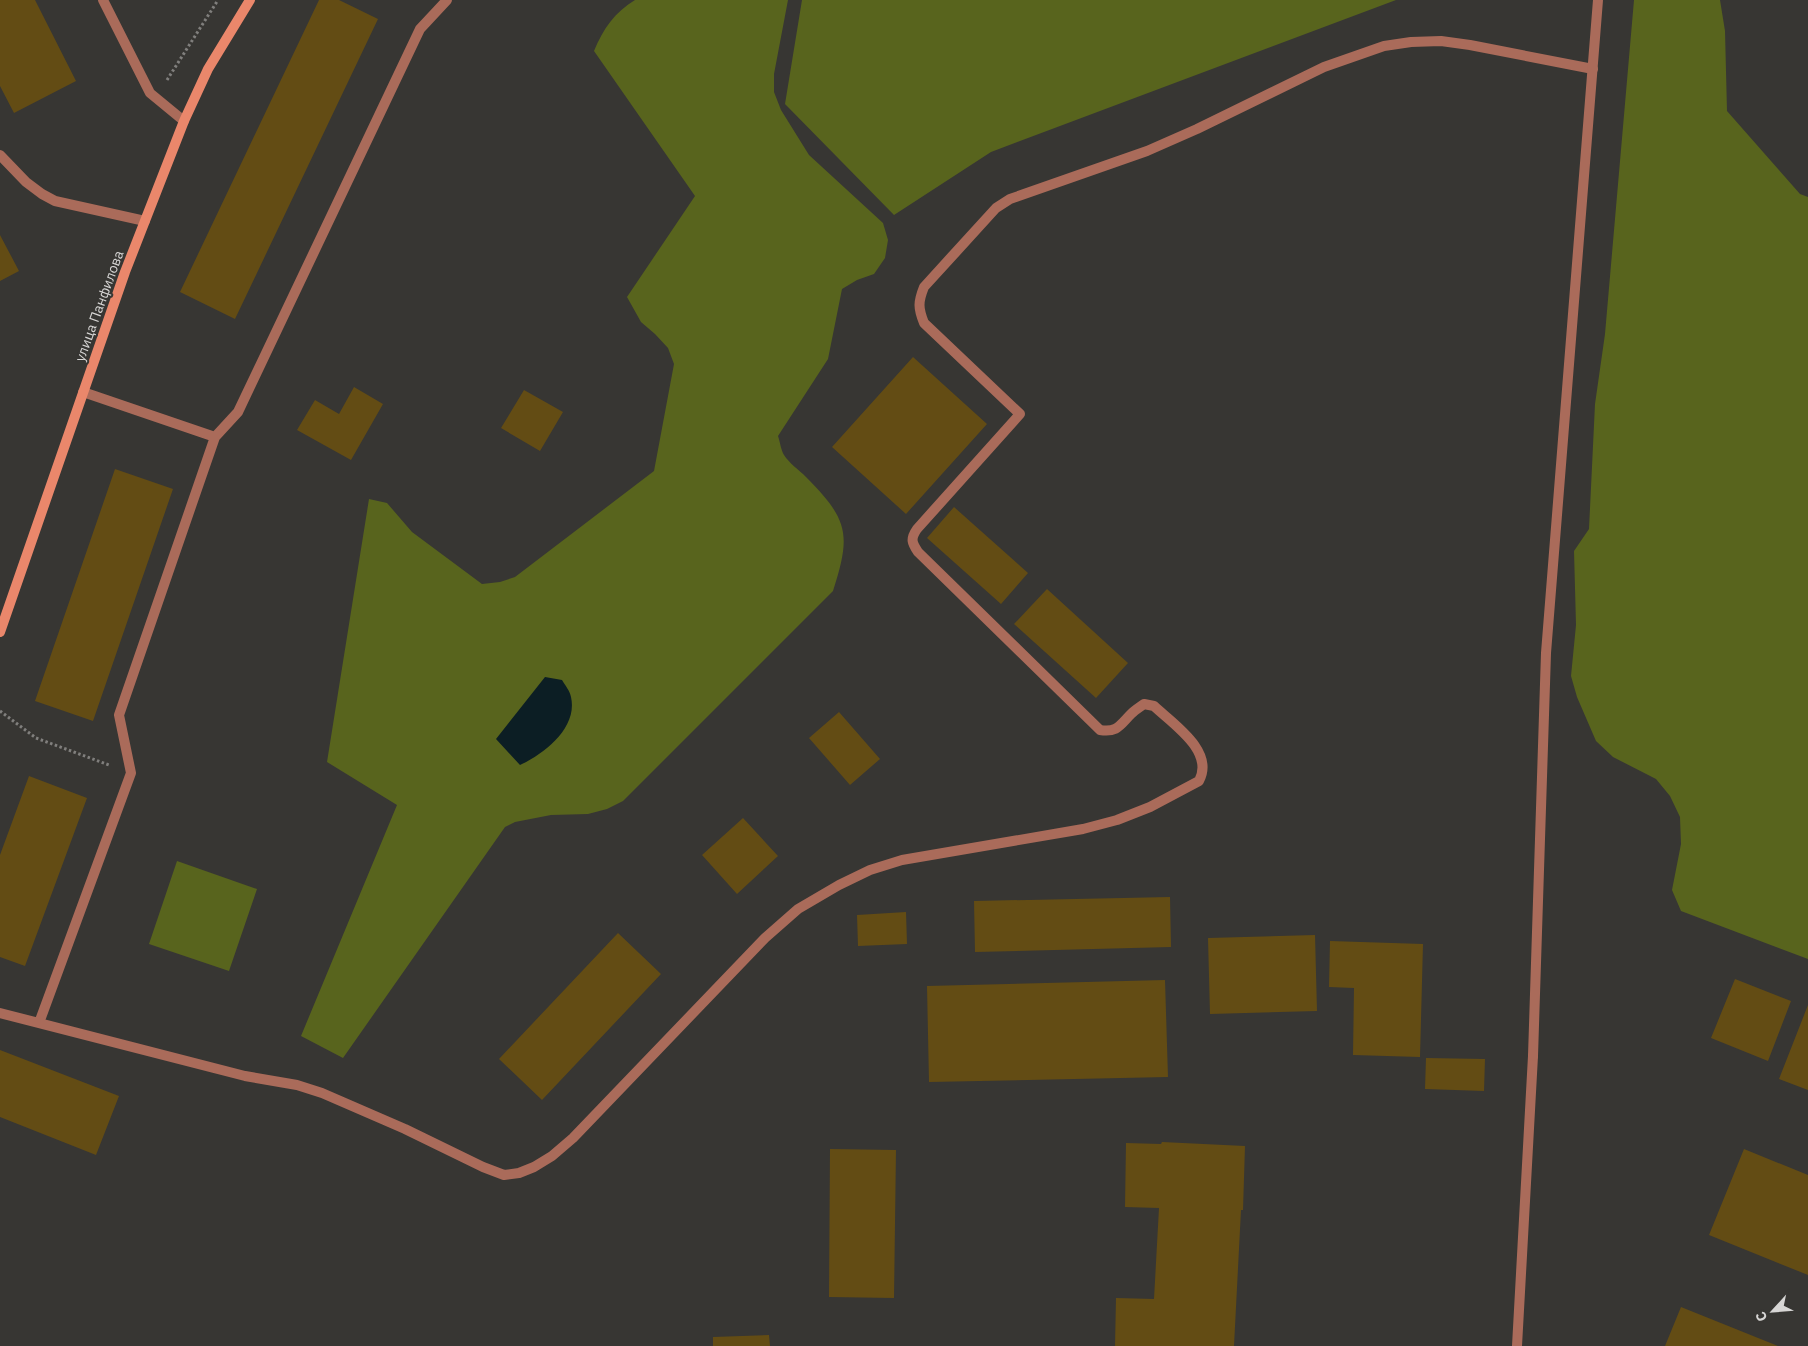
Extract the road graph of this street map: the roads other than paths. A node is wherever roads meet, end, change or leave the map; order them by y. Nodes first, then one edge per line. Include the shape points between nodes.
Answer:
1 (103, 0) edge
2 (250, 0) edge
3 (447, 0) edge
4 (1598, 0) edge
5 (1592, 70) junction
6 (184, 121) junction
7 (0, 155) edge
8 (145, 220) junction
9 (83, 392) junction
10 (215, 438) junction
11 (0, 632) edge
12 (0, 1013) edge
13 (40, 1024) junction
14 (1517, 1346) edge

1 - 6 street via 150,93
2 - 6 street, улица Панфилова via 211,64
3 - 10 street via 420,29 238,412
4 - 5 street
5 - 13 street via 1441,41 1384,46 1358,54 1147,151 1010,199 996,208 924,287 919,299 919,312 924,324 1020,414 917,529 912,543 1100,730 1109,732 1120,726 1144,704 1154,706 1199,750 1203,774 1199,781 1117,820 902,860 870,870 839,885 798,909 765,938 573,1138 552,1156 519,1173 504,1175 490,1170 405,1128 297,1085 245,1076
5 - 14 street via 1546,653 1533,1056
6 - 8 street, улица Панфилова
7 - 8 street via 26,182 55,201
8 - 9 street, улица Панфилова
9 - 10 street
9 - 11 street, улица Панфилова
10 - 13 street via 120,715 130,773
12 - 13 street

